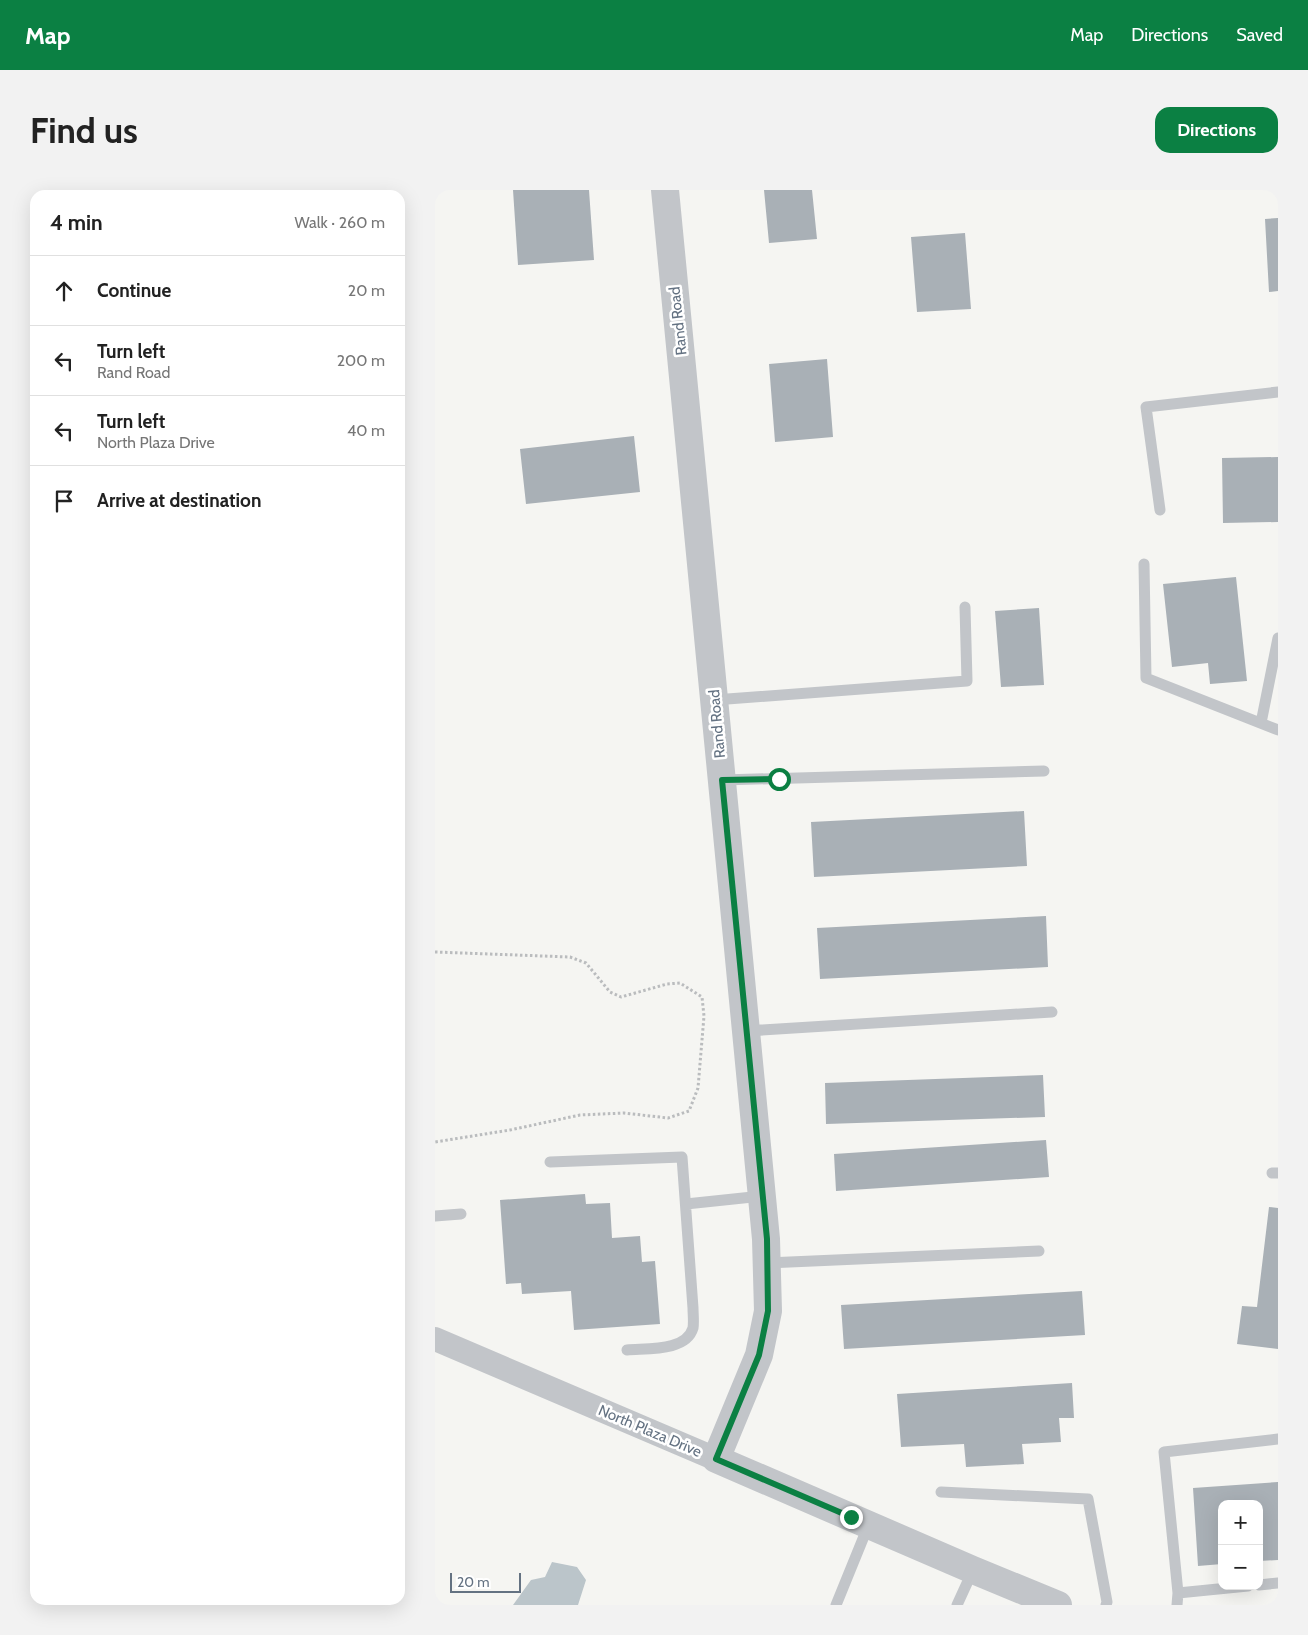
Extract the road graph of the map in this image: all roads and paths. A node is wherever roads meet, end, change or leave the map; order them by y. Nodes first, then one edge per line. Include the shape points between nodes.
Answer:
1 (665, 190) edge
2 (1278, 392) edge
3 (1159, 510) dead end
4 (1144, 564) dead end
5 (965, 607) dead end
6 (1278, 638) edge
7 (714, 700) junction
8 (1261, 723) junction
9 (1278, 730) edge
10 (1044, 771) dead end
11 (722, 780) junction
12 (435, 952) edge
13 (1052, 1012) dead end
14 (746, 1031) junction
15 (435, 1142) edge
16 (550, 1162) dead end
17 (762, 1196) junction
18 (686, 1204) junction
19 (461, 1214) dead end
20 (435, 1216) edge
21 (1039, 1251) dead end
22 (767, 1262) junction
23 (435, 1339) edge
24 (627, 1350) dead end
25 (1278, 1440) edge
26 (716, 1459) junction
27 (941, 1492) dead end
28 (869, 1524) junction
29 (973, 1570) junction
30 (1278, 1583) edge
31 (1263, 1585) edge
32 (1226, 1590) edge
33 (1177, 1599) edge
34 (835, 1605) edge
35 (957, 1605) edge
36 (1058, 1605) edge
37 (1106, 1605) edge

1 - 7 street, Rand Road
2 - 3 lane via 1145,407
4 - 8 lane via 1146,678
5 - 7 lane via 967,681
6 - 8 lane
7 - 11 street, Rand Road
8 - 9 lane
10 - 11 lane
11 - 14 street, Rand Road
12 - 15 path via 570,957 586,964 610,992 621,997 681,983 703,997 704,1016 698,1088 689,1111 668,1118 624,1113 580,1115
13 - 14 lane
14 - 17 street, Rand Road
16 - 18 lane via 682,1157
17 - 18 lane
17 - 22 street, Rand Road
18 - 24 lane via 693,1328 684,1341 676,1345
19 - 20 lane
21 - 22 lane
22 - 26 street, Rand Road via 768,1311 759,1355
23 - 26 street, North Plaza Drive
25 - 33 lane via 1164,1452
26 - 28 street, North Plaza Drive
27 - 37 lane via 1088,1498
28 - 29 street, North Plaza Drive
28 - 34 lane
29 - 35 lane
29 - 36 street, North Plaza Drive
30 - 31 lane
32 - 33 lane

